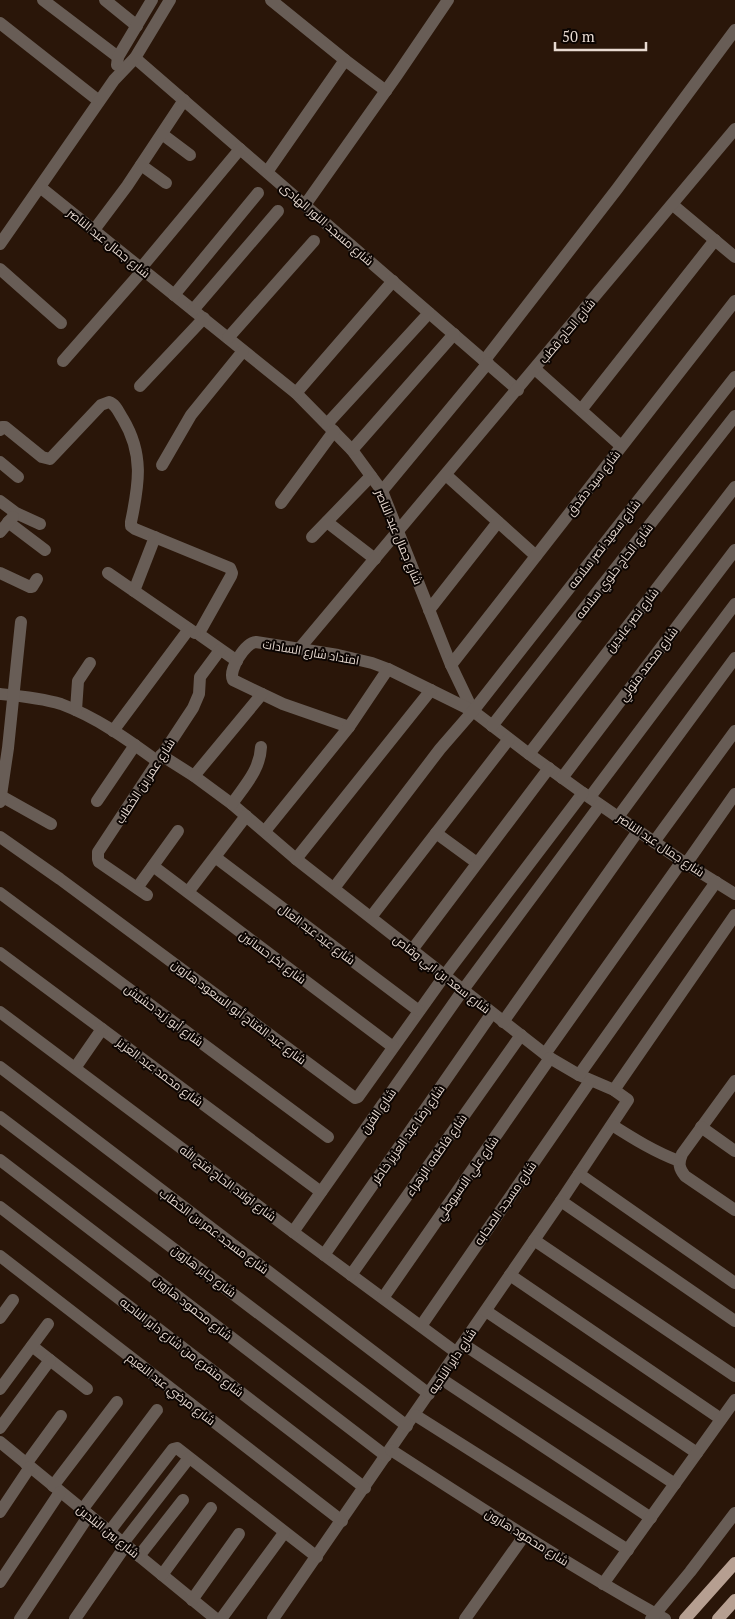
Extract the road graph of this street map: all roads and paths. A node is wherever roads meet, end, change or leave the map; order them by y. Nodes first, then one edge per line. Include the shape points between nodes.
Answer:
1 (43, 0) edge
2 (105, 0) edge
3 (152, 0) edge
4 (170, 0) edge
5 (271, 0) edge
6 (448, 0) edge
7 (0, 23) edge
8 (137, 26) junction
9 (735, 30) edge
10 (118, 57) junction
11 (135, 58) junction
12 (345, 60) junction
13 (114, 80) junction
14 (386, 91) junction
15 (184, 100) junction
16 (100, 101) junction
17 (735, 129) edge
18 (162, 134) junction
19 (240, 149) junction
20 (190, 155) dead end
21 (141, 165) junction
22 (267, 172) junction
23 (166, 183) dead end
24 (40, 187) junction
25 (258, 193) dead end
26 (305, 205) junction
27 (673, 205) junction
28 (278, 211) dead end
29 (94, 230) junction
30 (715, 240) junction
31 (314, 241) dead end
32 (0, 244) edge
33 (735, 258) edge
34 (0, 269) edge
35 (142, 269) junction
36 (393, 282) junction
37 (174, 295) junction
38 (735, 301) edge
39 (193, 310) junction
40 (429, 313) junction
41 (204, 318) junction
42 (61, 322) dead end
43 (454, 334) junction
44 (228, 338) junction
45 (244, 351) junction
46 (62, 361) dead end
47 (486, 362) junction
48 (535, 369) junction
49 (735, 377) edge
50 (140, 386) dead end
51 (518, 390) junction
52 (296, 393) junction
53 (581, 410) junction
54 (735, 416) edge
55 (330, 428) junction
56 (0, 430) edge
57 (621, 446) junction
58 (352, 450) junction
59 (162, 465) dead end
60 (446, 475) junction
61 (371, 476) junction
62 (735, 487) edge
63 (382, 491) junction
64 (0, 502) edge
65 (281, 503) dead end
66 (327, 522) junction
67 (498, 522) junction
68 (8, 523) edge
69 (40, 524) dead end
70 (398, 532) junction
71 (312, 537) dead end
72 (155, 538) junction
73 (45, 550) dead end
74 (735, 550) edge
75 (536, 556) junction
76 (375, 559) junction
77 (0, 572) edge
78 (108, 574) dead end
79 (37, 579) dead end
80 (134, 591) junction
81 (735, 604) edge
82 (429, 610) junction
83 (21, 622) dead end
84 (194, 632) junction
85 (299, 649) junction
86 (220, 650) junction
87 (735, 658) edge
88 (237, 661) junction
89 (90, 663) dead end
90 (451, 666) junction
91 (388, 669) junction
92 (430, 690) junction
93 (0, 694) edge
94 (262, 694) junction
95 (13, 695) junction
96 (76, 710) junction
97 (473, 711) junction
98 (492, 726) junction
99 (349, 727) junction
100 (113, 731) junction
101 (735, 731) edge
102 (509, 739) junction
103 (136, 745) junction
104 (261, 747) dead end
105 (528, 754) junction
106 (159, 758) junction
107 (548, 768) junction
108 (194, 776) junction
109 (562, 778) junction
110 (735, 794) edge
111 (586, 795) junction
112 (1, 799) edge
113 (97, 801) dead end
114 (232, 804) junction
115 (600, 804) junction
116 (246, 816) junction
117 (618, 817) junction
118 (51, 824) dead end
119 (178, 831) dead end
120 (265, 831) junction
121 (638, 831) junction
122 (436, 833) junction
123 (0, 837) edge
124 (654, 842) junction
125 (215, 857) junction
126 (296, 859) junction
127 (684, 862) junction
128 (477, 864) junction
129 (153, 866) junction
130 (716, 882) junction
131 (334, 888) junction
132 (188, 892) junction
133 (0, 893) edge
134 (735, 894) edge
135 (735, 915) edge
136 (371, 918) junction
137 (412, 950) junction
138 (0, 953) edge
139 (445, 975) junction
140 (463, 990) junction
141 (419, 1011) junction
142 (0, 1012) edge
143 (492, 1013) junction
144 (503, 1022) junction
145 (102, 1029) junction
146 (521, 1035) junction
147 (393, 1047) junction
148 (548, 1056) junction
149 (0, 1067) edge
150 (75, 1068) junction
151 (584, 1078) junction
152 (734, 1086) edge
153 (614, 1090) junction
154 (627, 1101) joint
155 (0, 1117) edge
156 (612, 1125) junction
157 (702, 1127) junction
158 (328, 1137) dead end
159 (735, 1151) edge
160 (0, 1160) edge
161 (679, 1161) junction
162 (579, 1174) junction
163 (321, 1192) junction
164 (561, 1201) junction
165 (0, 1207) edge
166 (735, 1210) edge
167 (293, 1232) junction
168 (534, 1240) junction
169 (324, 1255) junction
170 (0, 1256) edge
171 (352, 1275) junction
172 (510, 1275) junction
173 (735, 1283) edge
174 (383, 1298) junction
175 (13, 1300) dead end
176 (486, 1311) junction
177 (0, 1318) edge
178 (735, 1321) edge
179 (48, 1324) dead end
180 (421, 1326) junction
181 (32, 1346) junction
182 (460, 1348) junction
183 (50, 1360) junction
184 (735, 1376) edge
185 (440, 1378) junction
186 (0, 1389) edge
187 (88, 1389) dead end
188 (429, 1394) junction
189 (735, 1400) edge
190 (118, 1402) dead end
191 (158, 1410) dead end
192 (415, 1415) junction
193 (61, 1416) dead end
194 (721, 1419) junction
195 (407, 1426) junction
196 (0, 1428) edge
197 (0, 1442) edge
198 (388, 1453) junction
199 (697, 1453) junction
200 (189, 1458) junction
201 (28, 1465) junction
202 (675, 1484) junction
203 (365, 1488) junction
204 (57, 1489) junction
205 (183, 1500) dead end
206 (211, 1508) dead end
207 (0, 1512) edge
208 (86, 1512) junction
209 (735, 1513) edge
210 (651, 1518) junction
211 (342, 1521) junction
212 (109, 1532) junction
213 (284, 1533) junction
214 (239, 1534) dead end
215 (524, 1536) junction
216 (124, 1544) junction
217 (628, 1550) junction
218 (139, 1556) junction
219 (317, 1557) junction
220 (735, 1562) edge
221 (162, 1575) junction
222 (0, 1582) edge
223 (603, 1584) junction
224 (192, 1600) junction
225 (735, 1600) edge
226 (657, 1617) edge
227 (20, 1619) edge
228 (75, 1619) edge
229 (216, 1619) edge
230 (221, 1619) edge
231 (273, 1619) edge
232 (465, 1619) edge
233 (685, 1619) edge
234 (718, 1619) edge

1 - 10 street
2 - 8 street
3 - 8 street
4 - 11 street
5 - 12 street
6 - 14 street
7 - 16 street
8 - 10 street
9 - 47 street
10 - 13 street
11 - 13 street
11 - 15 street, شارع مسجد النور الهادى
12 - 14 street
12 - 22 street
13 - 16 street
14 - 26 street
15 - 18 street
15 - 19 street, شارع مسجد النور الهادى
16 - 24 street
17 - 27 street, شارع الحاج قطب
18 - 20 street
18 - 21 street
19 - 22 street, شارع مسجد النور الهادى
19 - 35 street
21 - 23 street
21 - 29 street
22 - 26 street, شارع مسجد النور الهادى
24 - 29 street, شارع جمال عبد الناصر
24 - 32 street
25 - 37 street
26 - 36 street, شارع مسجد النور الهادى
27 - 30 street
27 - 48 street, شارع الحاج قطب
28 - 39 street
29 - 35 street, شارع جمال عبد الناصر
30 - 33 street
30 - 53 street
31 - 44 street
34 - 42 street
35 - 37 street, شارع جمال عبد الناصر
35 - 46 street
36 - 40 street, شارع مسجد النور الهادى
36 - 52 street
37 - 39 street, شارع جمال عبد الناصر
38 - 57 street, شارع سيد دقدق
39 - 41 street, شارع جمال عبد الناصر
40 - 43 street, شارع مسجد النور الهادى
40 - 55 street
41 - 44 street, شارع جمال عبد الناصر
41 - 50 street
43 - 47 street, شارع مسجد النور الهادى
43 - 58 street
44 - 45 street, شارع جمال عبد الناصر
45 - 52 street, شارع جمال عبد الناصر
45 - 59 street via 191,415
47 - 51 street, شارع مسجد النور الهادى
47 - 63 street
48 - 51 street, شارع الحاج قطب
48 - 53 street
49 - 97 street, شارع سعيد نصر سلامه
51 - 60 street, شارع الحاج قطب
52 - 55 street, شارع جمال عبد الناصر
53 - 57 street
54 - 98 street, شارع الحاج حلوي سلامه
55 - 58 street, شارع جمال عبد الناصر
55 - 65 street
56 - 72 street via 5,427 42,458 50,459 102,405 112,403 126,424 138,458 137,494 130,524
57 - 75 street, شارع سيد دقدق
58 - 61 street, شارع جمال عبد الناصر
60 - 67 street
60 - 70 street, شارع الحاج قطب
61 - 63 street, شارع جمال عبد الناصر
61 - 66 street
62 - 105 street, شارع نصر عابدين
63 - 70 street, شارع جمال عبد الناصر
64 - 68 street
66 - 71 street
66 - 76 street
67 - 75 street
67 - 82 street
68 - 69 street
68 - 73 street
70 - 76 street, شارع الحاج قطب
70 - 82 street, شارع جمال عبد الناصر
72 - 80 street
72 - 84 street via 232,570 199,631
74 - 109 street, شارع محمد متولي
75 - 90 street, شارع سيد دقدق
76 - 85 street, شارع الحاج قطب
77 - 79 street via 30,587
78 - 80 street
80 - 84 street
81 - 111 street, شارع عبد الفتاح أبو السعود هارون
82 - 90 street, شارع جمال عبد الناصر
83 - 95 street
84 - 86 street
84 - 100 street
85 - 88 street, امتداد شارع السادات via 253,642
85 - 91 street, امتداد شارع السادات via 355,658
86 - 88 street
86 - 106 street, شارع عمر بن الخطاب via 200,677 197,702
87 - 117 street
88 - 94 street via 231,674 233,680
89 - 96 street via 78,681
90 - 97 street, شارع جمال عبد الناصر
91 - 92 street, امتداد شارع السادات
91 - 99 street
92 - 97 street, امتداد شارع السادات
92 - 126 street
93 - 95 street, شارع سعد بن ابي وقاص
94 - 99 street
94 - 108 street
95 - 96 street, شارع سعد بن ابي وقاص via 37,698
95 - 112 street
96 - 100 street, شارع سعد بن ابي وقاص
97 - 98 street, شارع جمال عبد الناصر
97 - 131 street, شارع سعيد نصر سلامه
98 - 102 street, شارع جمال عبد الناصر
99 - 120 street
100 - 103 street, شارع سعد بن ابي وقاص
101 - 124 street
102 - 105 street, شارع جمال عبد الناصر
102 - 122 street
103 - 106 street, شارع سعد بن ابي وقاص
103 - 113 street
104 - 114 street via 257,768
105 - 107 street, شارع جمال عبد الناصر
106 - 108 street, شارع سعد بن ابي وقاص
106 - 129 street, شارع عمر بن الخطاب via 97,856 99,862 142,892
107 - 109 street, شارع جمال عبد الناصر
107 - 128 street
108 - 114 street, شارع سعد بن ابي وقاص
109 - 111 street, شارع جمال عبد الناصر
110 - 127 street, شارع علي الاسيوطي
111 - 115 street, شارع جمال عبد الناصر
111 - 139 street, شارع عبد الفتاح أبو السعود هارون
112 - 118 street
114 - 116 street, شارع سعد بن ابي وقاص
115 - 117 street, شارع جمال عبد الناصر
115 - 140 street, شارع الفرن
116 - 120 street, شارع سعد بن ابي وقاص
116 - 125 street
117 - 121 street, شارع جمال عبد الناصر
119 - 129 street
120 - 126 street, شارع سعد بن ابي وقاص
121 - 124 street, شارع جمال عبد الناصر
121 - 144 street
122 - 128 street
122 - 136 street
123 - 147 street, شارع عبد الفتاح أبو السعود هارون via 354,1098 358,1097
124 - 127 street, شارع جمال عبد الناصر
125 - 132 street
125 - 141 street, شارع عيد عبد العال
126 - 131 street, شارع سعد بن ابي وقاص
127 - 130 street, شارع جمال عبد الناصر
127 - 148 street, شارع علي الاسيوطي
128 - 137 street
129 - 132 street, شارع بكر حسانين
130 - 134 street, شارع جمال عبد الناصر
130 - 151 street, شارع مسجد الصحابه
131 - 136 street, شارع سعد بن ابي وقاص
132 - 147 street, شارع بكر حسانين
133 - 158 street, شارع أبو زيد حشيش
135 - 153 street
136 - 137 street, شارع سعد بن ابي وقاص
137 - 139 street, شارع سعد بن ابي وقاص
138 - 145 street, شارع محمد عبد العزيز
139 - 140 street, شارع سعد بن ابي وقاص
139 - 141 street, شارع عبد الفتاح أبو السعود هارون
140 - 143 street, شارع سعد بن ابي وقاص
140 - 163 street, شارع الفرن
141 - 147 street, شارع عبد الفتاح أبو السعود هارون
142 - 150 street, شارع اولاد الحاج فتح الله
143 - 144 street, شارع سعد بن ابي وقاص
143 - 169 street, شارع رضا عبد العزيز خاطر
144 - 146 street, شارع سعد بن ابي وقاص
145 - 150 street
145 - 163 street, شارع محمد عبد العزيز
146 - 148 street, شارع سعد بن ابي وقاص
146 - 171 street, شارع فاطمه الزهراء
148 - 151 street, شارع سعد بن ابي وقاص
148 - 174 street, شارع علي الاسيوطي
149 - 188 street, شارع مسجد عمر بن الخطاب
150 - 167 street, شارع اولاد الحاج فتح الله
151 - 153 street, شارع سعد بن ابي وقاص
151 - 180 street, شارع مسجد الصحابه
152 - 157 street
153 - 154 street, شارع سعد بن ابي وقاص
154 - 156 street, شارع داير الناحيه
155 - 195 street, شارع جابر هارون
156 - 161 street
156 - 162 street, شارع داير الناحيه
157 - 159 street
157 - 161 street
160 - 198 street, شارع محمود هارون
161 - 166 street via 679,1168 685,1176
162 - 164 street, شارع داير الناحيه
162 - 173 street
163 - 167 street, شارع الفرن
164 - 168 street, شارع داير الناحيه
164 - 178 street
165 - 203 street, شارع متفرع من شارع داير الناحيه
167 - 169 street, شارع اولاد الحاج فتح الله
168 - 172 street, شارع داير الناحيه
168 - 184 street
169 - 171 street, شارع اولاد الحاج فتح الله
170 - 211 street, شارع مرضي عبد النعيم
171 - 174 street, شارع اولاد الحاج فتح الله
172 - 176 street, شارع داير الناحيه
172 - 194 street
174 - 180 street, شارع اولاد الحاج فتح الله
175 - 177 street
176 - 182 street, شارع داير الناحيه
176 - 199 street
179 - 181 street
180 - 182 street, شارع اولاد الحاج فتح الله
181 - 183 street
181 - 186 street
182 - 185 street, شارع داير الناحيه
182 - 202 street, شارع اولاد الحاج فتح الله
183 - 187 street
183 - 196 street
185 - 188 street, شارع داير الناحيه
185 - 210 street
188 - 192 street, شارع داير الناحيه
189 - 194 street
190 - 204 street
191 - 208 street
192 - 195 street, شارع داير الناحيه
192 - 217 street
193 - 201 street
194 - 199 street
195 - 198 street, شارع داير الناحيه
197 - 201 street, شارع بين البلدين
198 - 203 street, شارع داير الناحيه
198 - 215 street, شارع محمود هارون
199 - 202 street
200 - 212 street via 177,1448 173,1449
200 - 213 street
200 - 216 street
201 - 204 street, شارع بين البلدين
201 - 207 street
202 - 210 street
203 - 211 street, شارع داير الناحيه
204 - 208 street, شارع بين البلدين
204 - 222 street
205 - 218 street
206 - 221 street
208 - 212 street, شارع بين البلدين
208 - 227 street
209 - 226 street
210 - 217 street
211 - 219 street, شارع داير الناحيه
212 - 216 street, شارع بين البلدين
213 - 219 street
213 - 230 street
214 - 224 street
215 - 223 street, شارع محمود هارون
215 - 232 street
216 - 218 street, شارع بين البلدين
216 - 228 street
217 - 223 street
218 - 221 street, شارع بين البلدين
219 - 231 street, شارع داير الناحيه
220 - 233 main road
221 - 224 street, شارع بين البلدين
223 - 226 street, شارع محمود هارون
224 - 229 street, شارع بين البلدين
225 - 234 main road

